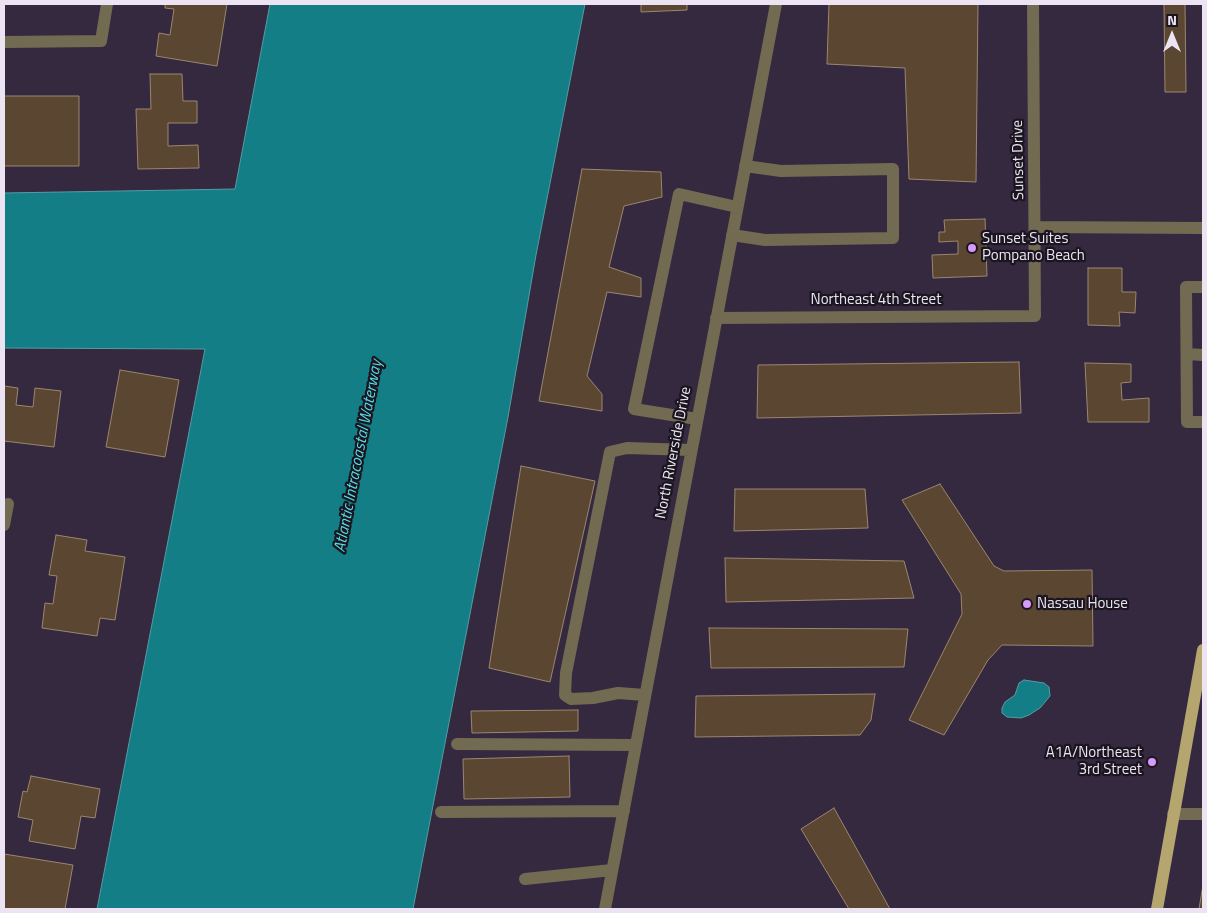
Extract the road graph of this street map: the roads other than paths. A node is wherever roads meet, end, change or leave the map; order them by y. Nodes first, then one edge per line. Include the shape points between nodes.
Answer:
1 (107, 4) edge
2 (776, 4) edge
3 (1033, 4) edge
4 (4, 42) edge
5 (745, 166) junction
6 (737, 207) junction
7 (1036, 227) junction
8 (1203, 228) edge
9 (732, 234) junction
10 (1203, 287) edge
11 (1035, 316) joint
12 (716, 318) junction
13 (1187, 354) junction
14 (1203, 355) edge
15 (697, 419) junction
16 (1203, 422) edge
17 (691, 450) junction
18 (8, 504) dead end
19 (4, 525) edge
20 (1203, 650) edge
21 (646, 695) junction
22 (457, 744) dead end
23 (636, 745) junction
24 (624, 810) junction
25 (441, 812) dead end
26 (1173, 814) junction
27 (1203, 814) edge
28 (612, 870) junction
29 (525, 879) dead end
30 (605, 909) edge
31 (1157, 909) edge

1 - 4 street via 101,40
2 - 5 street, North Riverside Drive
3 - 7 street, Sunset Drive
5 - 6 street, North Riverside Drive
5 - 9 street via 780,171 893,170 893,238 765,240
6 - 9 street, North Riverside Drive
6 - 15 street via 680,194 634,409
7 - 8 street
7 - 11 street, Sunset Drive
9 - 12 street, North Riverside Drive
10 - 13 street via 1186,287
11 - 12 street, Northeast 4th Street
12 - 15 street, North Riverside Drive
13 - 14 street
13 - 16 street via 1187,422
15 - 17 street, North Riverside Drive
17 - 21 street, North Riverside Drive
17 - 21 street via 627,448 610,452 566,673 565,695 571,699 618,693
18 - 19 street
20 - 26 main road
21 - 23 street, North Riverside Drive
22 - 23 street
23 - 24 street, North Riverside Drive
24 - 25 street
24 - 28 street, North Riverside Drive
26 - 27 street
26 - 31 main road
28 - 29 street
28 - 30 street, North Riverside Drive

